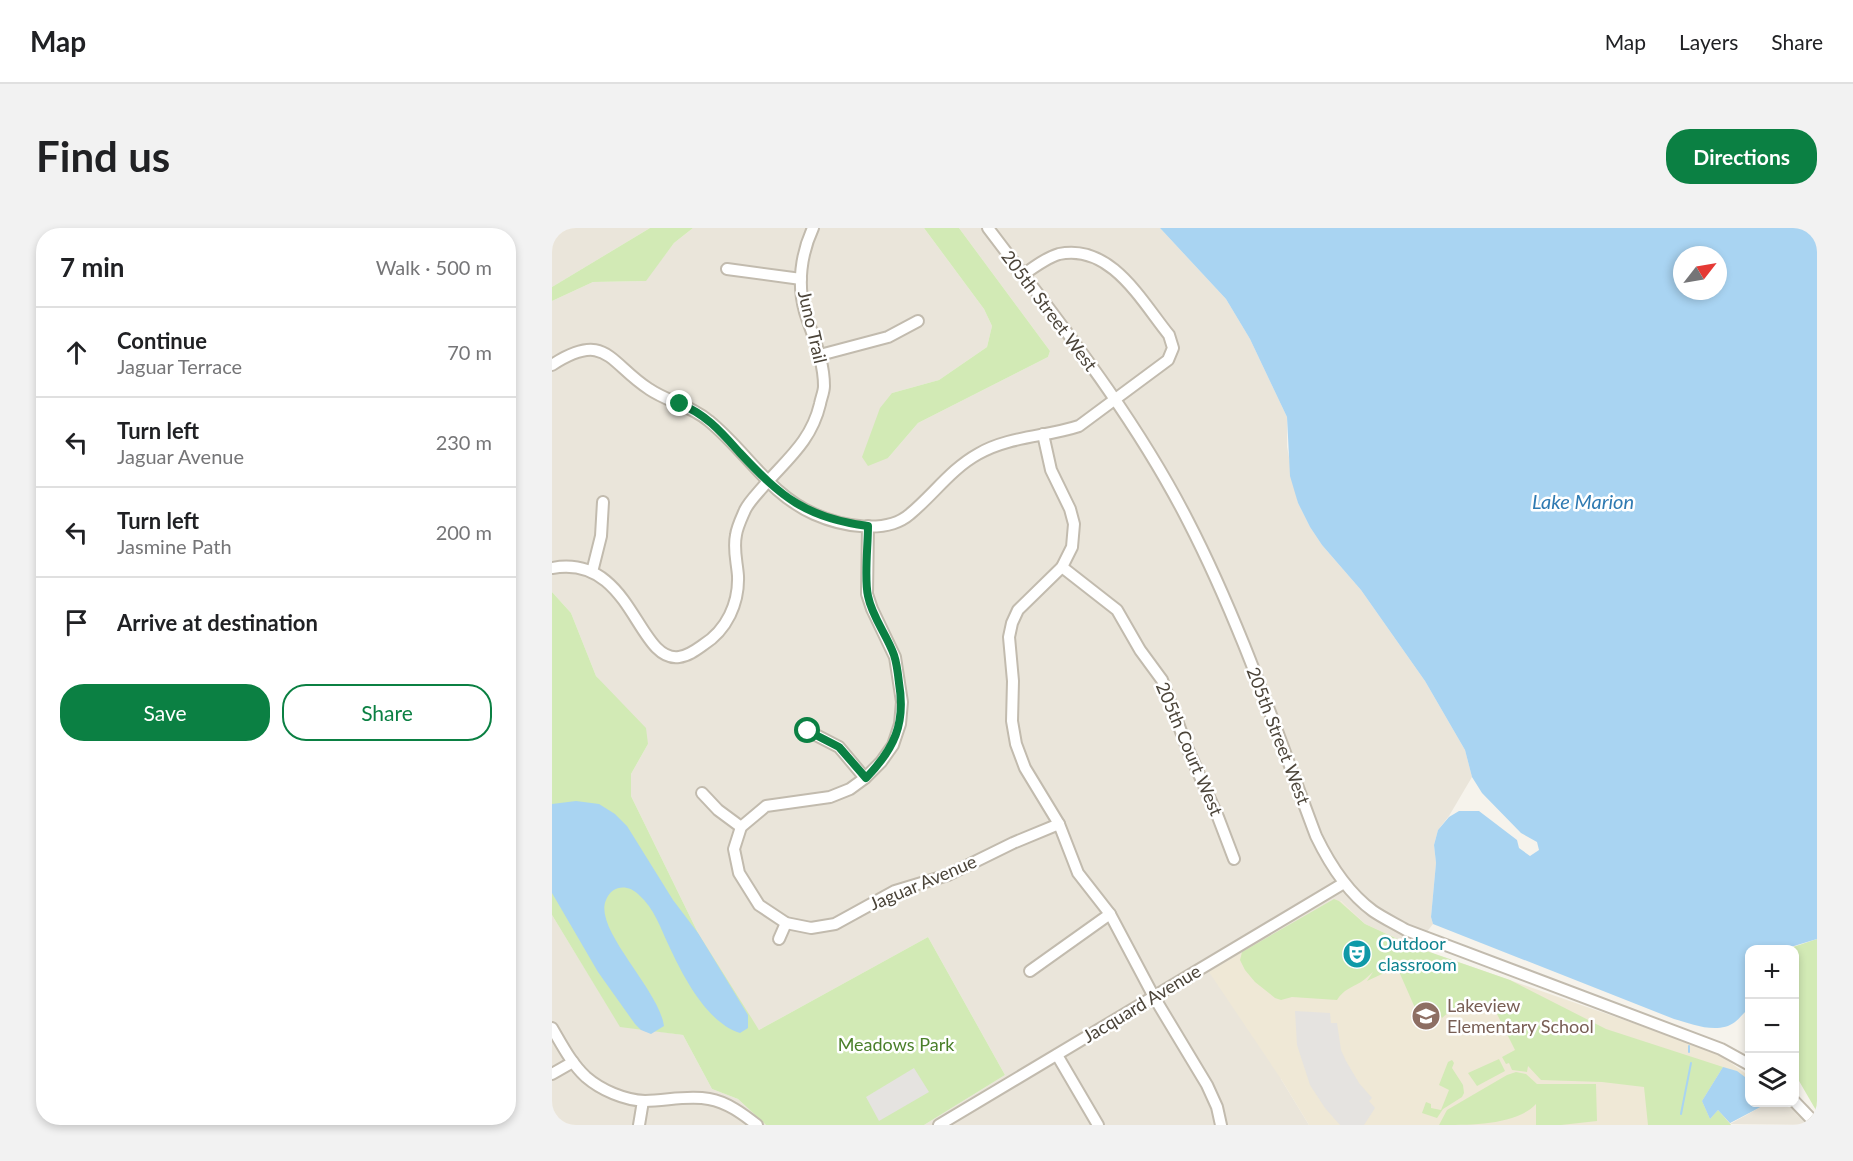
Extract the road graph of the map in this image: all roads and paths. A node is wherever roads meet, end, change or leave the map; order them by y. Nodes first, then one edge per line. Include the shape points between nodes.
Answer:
1 (813, 228) edge
2 (988, 228) edge
3 (727, 269) dead end
4 (1023, 275) junction
5 (801, 279) junction
6 (918, 321) dead end
7 (820, 355) junction
8 (552, 364) edge
9 (1116, 400) junction
10 (1043, 434) junction
11 (767, 482) junction
12 (603, 502) dead end
13 (868, 526) junction
14 (1062, 567) junction
15 (552, 568) edge
16 (592, 572) junction
17 (808, 731) dead end
18 (866, 778) junction
19 (702, 793) dead end
20 (1059, 824) junction
21 (741, 827) junction
22 (1234, 859) dead end
23 (1344, 883) junction
24 (1110, 914) junction
25 (786, 923) junction
26 (780, 939) dead end
27 (1030, 971) dead end
28 (1154, 997) junction
29 (552, 1028) edge
30 (1057, 1055) junction
31 (573, 1062) junction
32 (1745, 1063) edge
33 (552, 1074) edge
34 (644, 1101) junction
35 (1799, 1106) edge
36 (639, 1125) edge
37 (757, 1125) edge
38 (939, 1125) edge
39 (1098, 1125) edge
40 (1221, 1125) edge
41 (1817, 1125) edge

1 - 5 street, Juno Trail via 803,255
2 - 4 street, 205th Street West
3 - 5 street
4 - 9 street, 205th Street West
4 - 9 street via 1059,254 1096,257 1118,272 1169,335 1173,348 1168,360
5 - 7 street, Juno Trail via 805,310
6 - 7 street via 888,337
7 - 11 street, Juno Trail via 824,388 816,421 802,446
8 - 11 street via 579,351 610,356 646,388 710,421
9 - 10 street via 1079,426
9 - 23 street, 205th Street West via 1160,470 1216,577 1316,836
10 - 13 street via 979,453 947,475 909,516 889,524
10 - 14 street via 1051,470 1074,524 1072,547
11 - 13 street via 814,514
11 - 16 street, Juno Trail via 746,507 736,534 738,588 729,616 715,636 689,654 675,658 660,653 616,590
12 - 16 street via 601,536
13 - 18 street via 867,594 895,657 902,702 900,724 892,745
14 - 20 street via 1018,610 1009,637 1016,744 1025,768
14 - 22 street, 205th Court West via 1117,610 1162,680
15 - 16 street
17 - 18 street via 839,747
18 - 21 street via 830,796 766,806
19 - 21 street
20 - 24 street via 1078,873
20 - 25 street, Jaguar Avenue via 948,875 895,891 835,924 811,928
21 - 25 street, Jaguar Avenue via 734,849 739,873 759,905
23 - 28 street, Jacquard Avenue
23 - 32 street, 205th Street West via 1373,911 1406,930 1721,1049
24 - 27 street
24 - 28 street
25 - 26 street
28 - 30 street, Jacquard Avenue
28 - 40 street via 1207,1086
29 - 31 street
30 - 38 street, Jacquard Avenue
30 - 39 street
31 - 33 street
31 - 34 street via 603,1089
34 - 36 street
34 - 37 street via 711,1099 738,1110
35 - 41 street

